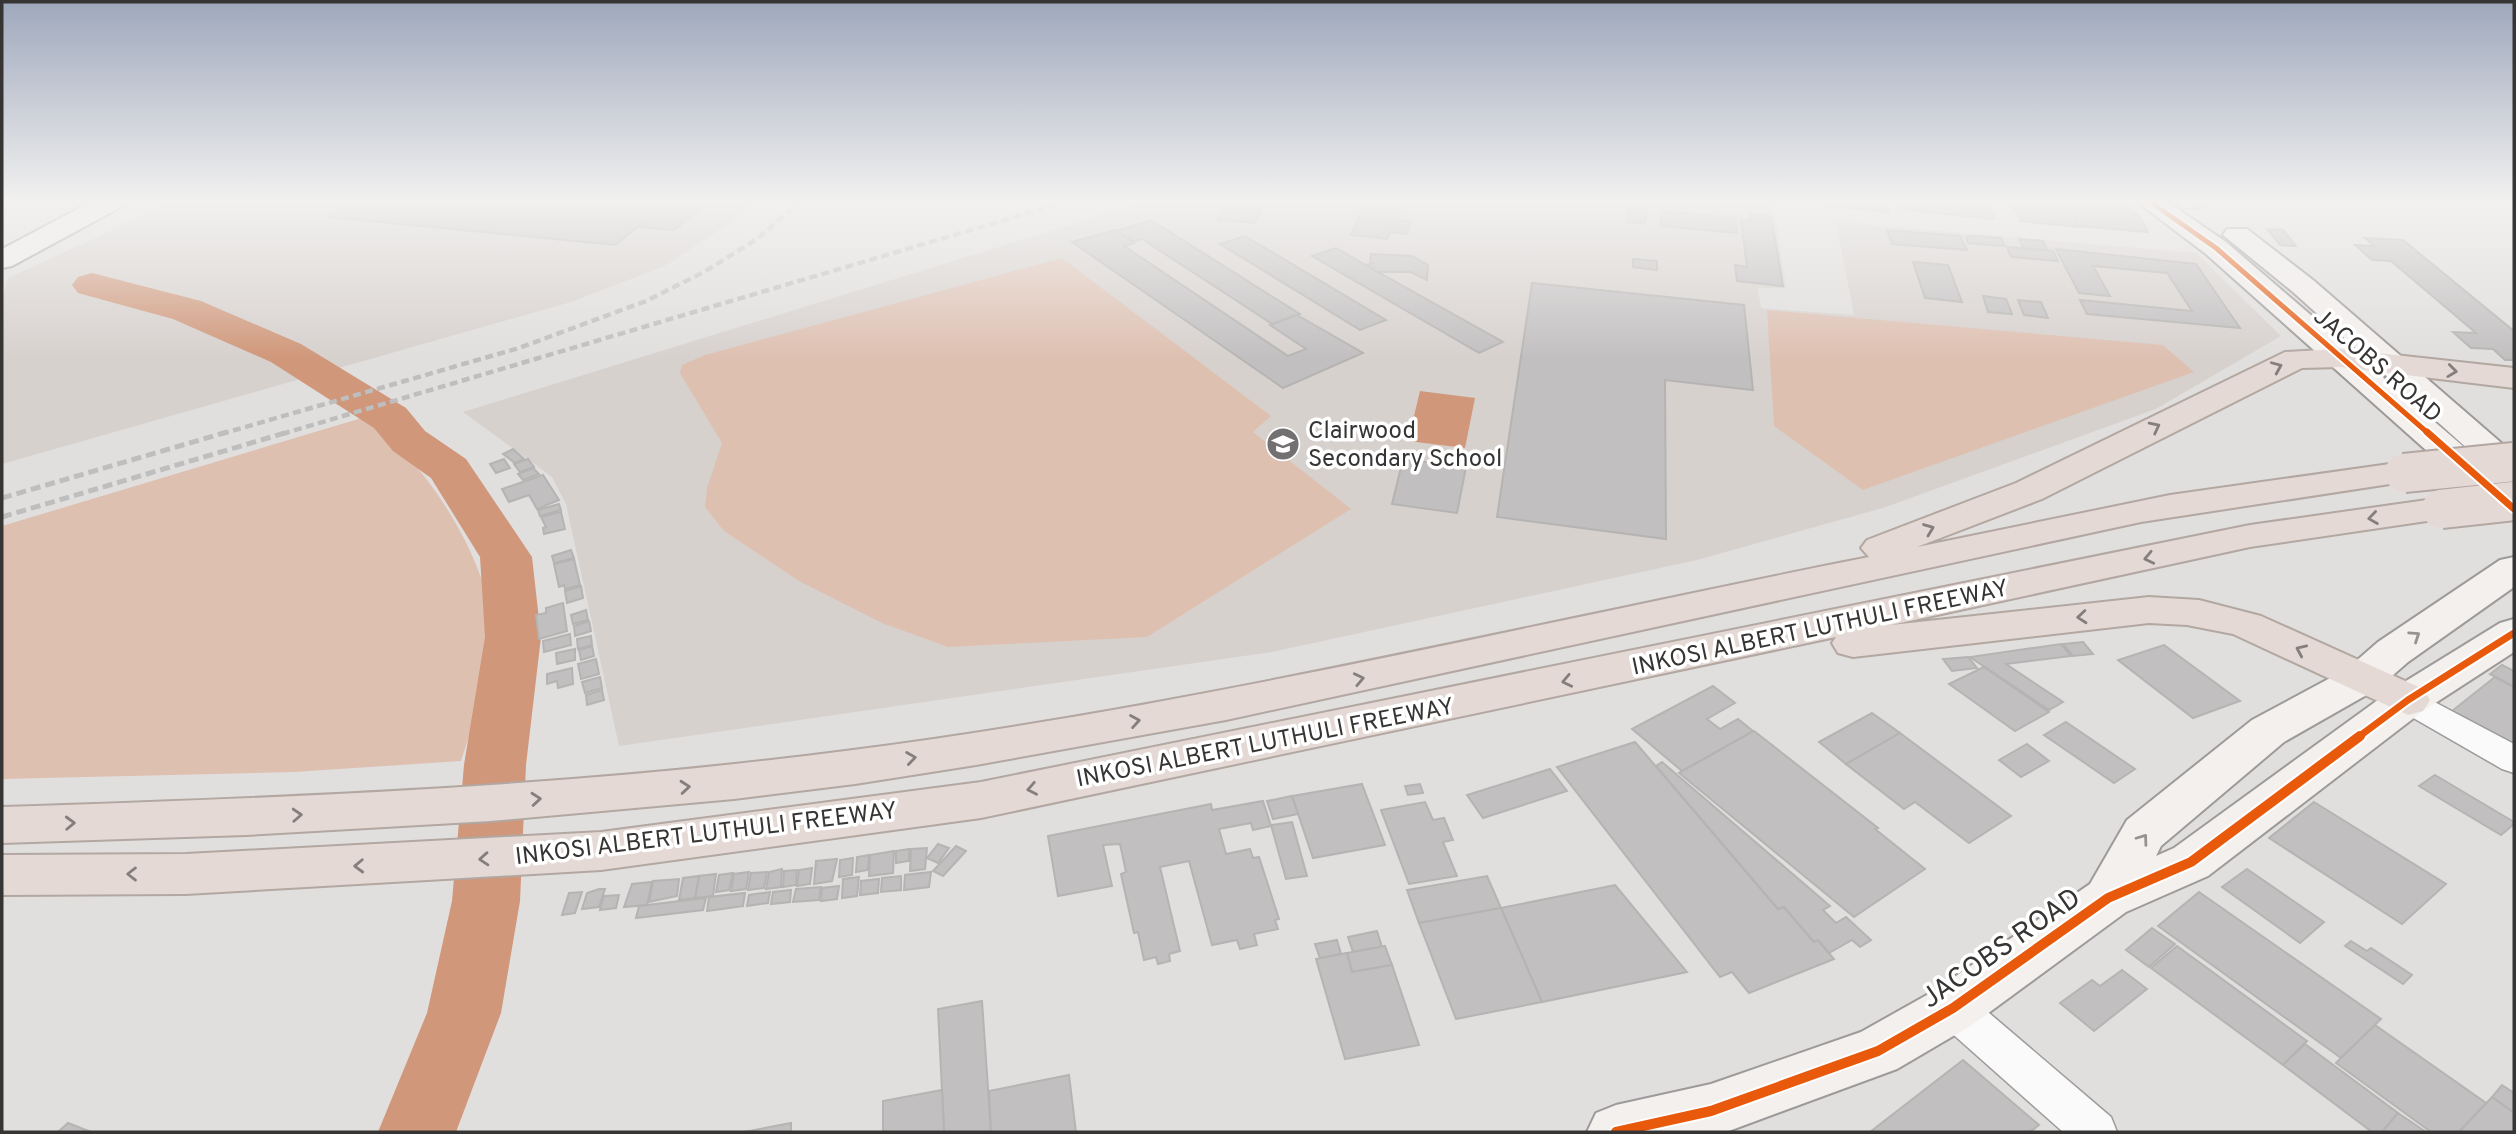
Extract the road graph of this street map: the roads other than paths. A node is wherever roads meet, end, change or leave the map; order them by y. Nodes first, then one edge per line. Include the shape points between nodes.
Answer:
1 (2223, 254) edge
2 (2264, 254) edge
3 (2340, 358) junction
4 (2390, 362) junction
5 (2514, 378) edge
6 (2514, 462) edge
7 (2514, 472) edge
8 (2514, 501) edge
9 (2514, 509) edge
10 (2514, 569) edge
11 (1773, 588) junction
12 (2514, 633) edge
13 (1607, 672) junction
14 (2362, 679) junction
15 (2408, 700) junction
16 (2514, 760) edge
17 (2, 825) edge
18 (2, 875) edge
19 (2108, 898) junction
20 (1953, 1008) junction
21 (1616, 1132) edge
22 (2095, 1132) edge

1 - 3 street, JACOBS ROAD
2 - 4 street, JACOBS ROAD
3 - 4 highway
3 - 9 street, JACOBS ROAD
11 -> 3 highway via 2029,491 2296,359
4 -> 5 highway
4 - 7 street, JACOBS ROAD
6 - 11 highway, INKOSI ALBERT LUTHULI FREEWAY, bridge via 2194,502
8 -> 13 highway, INKOSI ALBERT LUTHULI FREEWAY, bridge via 2250,536
14 -> 10 street, JACOBS ROAD via 2393,652
17 -> 11 highway, INKOSI ALBERT LUTHULI FREEWAY via 443,808 691,787 974,750 1293,693
12 - 15 street, JACOBS ROAD
14 -> 13 highway via 2224,616 2149,610
13 -> 18 highway, INKOSI ALBERT LUTHULI FREEWAY via 981,800 601,851 186,874
14 - 15 highway
19 -> 14 street, JACOBS ROAD via 2144,833 2268,731
15 - 16 street
15 - 19 street, JACOBS ROAD via 2191,862
19 - 20 street, JACOBS ROAD
20 - 21 street, JACOBS ROAD via 1878,1051 1712,1111
20 - 22 street

